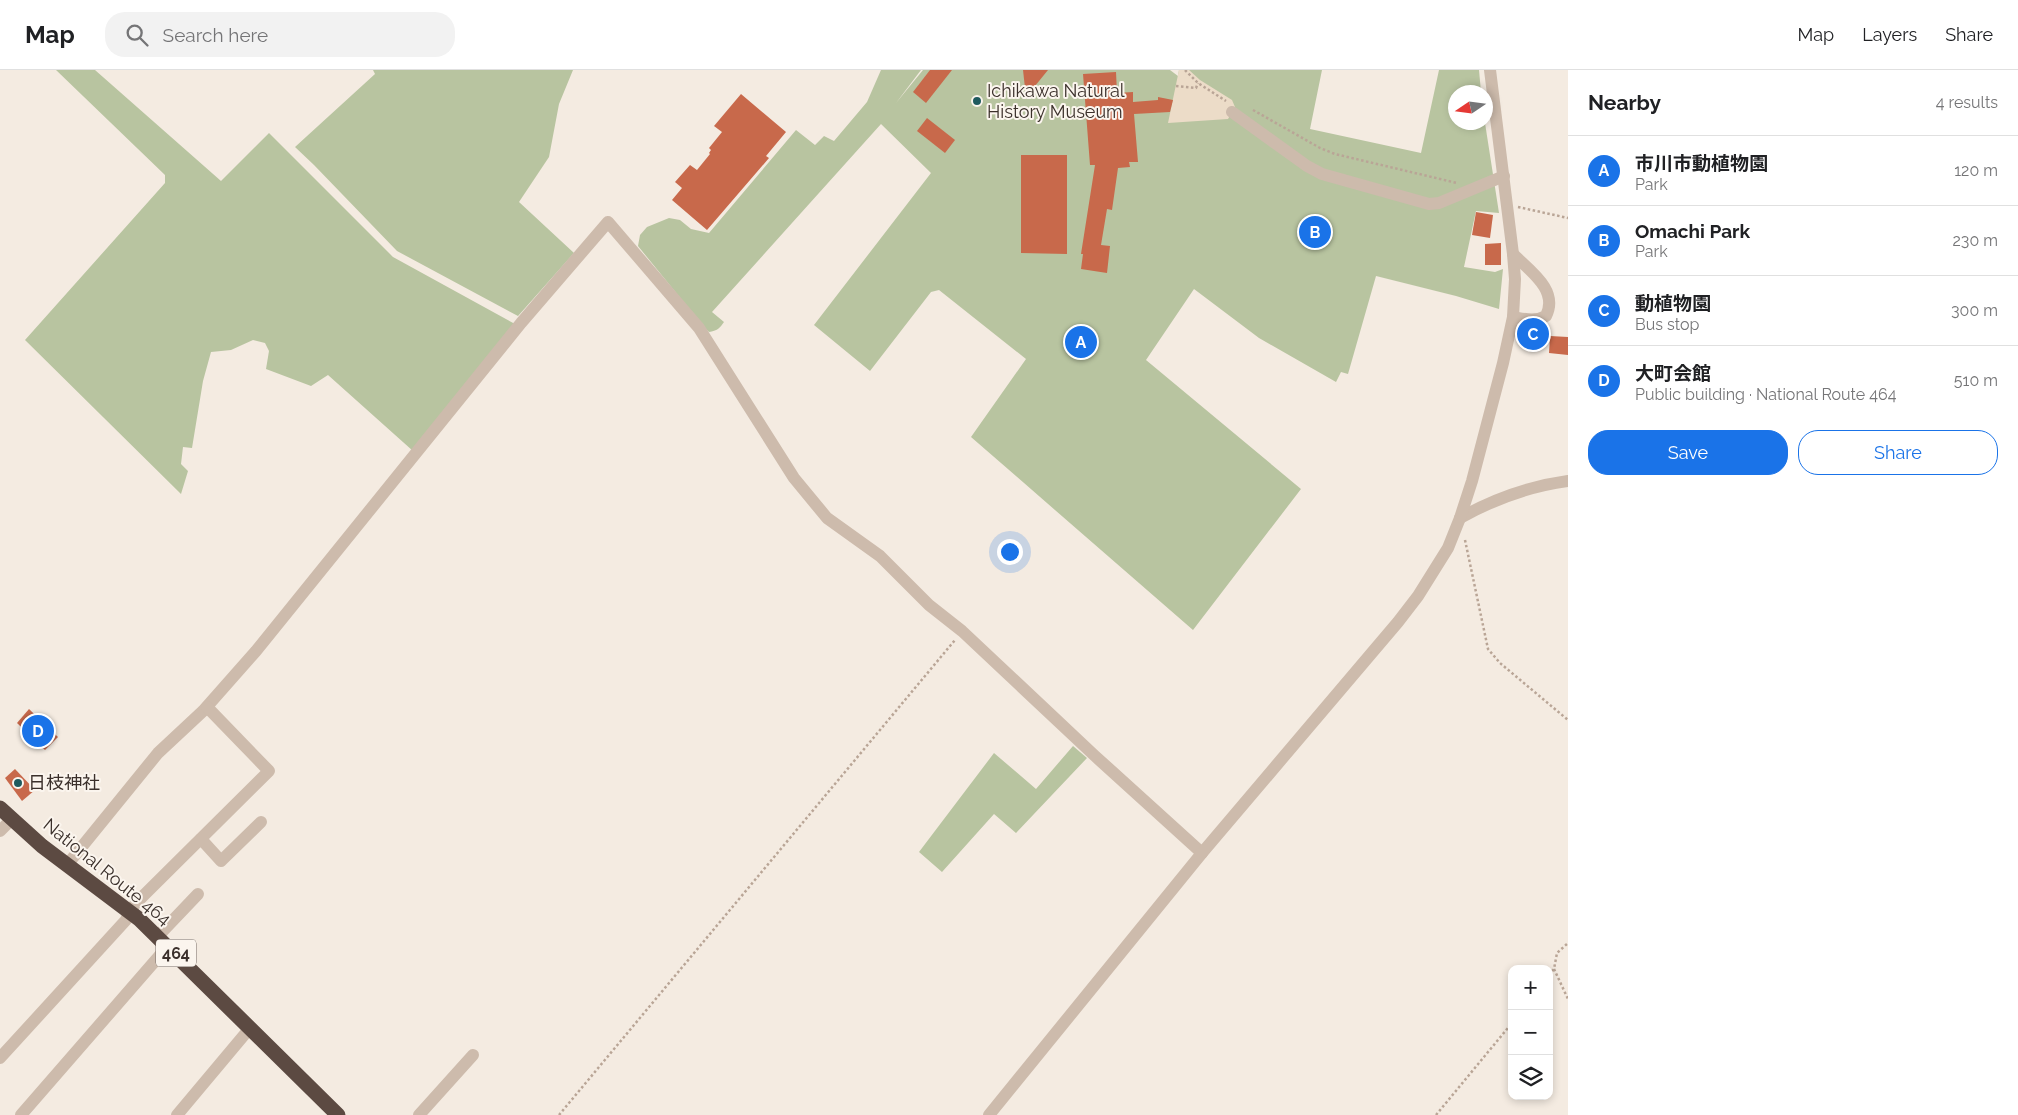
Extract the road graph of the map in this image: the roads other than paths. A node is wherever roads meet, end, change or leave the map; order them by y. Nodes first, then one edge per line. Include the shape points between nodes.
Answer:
1 (1490, 70) edge
2 (1231, 108) road end
3 (1504, 176) junction
4 (1513, 254) junction
5 (1513, 317) junction
6 (1568, 481) edge
7 (1460, 518) junction
8 (207, 707) junction
9 (0, 808) edge
10 (12, 819) junction
11 (261, 822) dead end
12 (0, 831) edge
13 (201, 839) junction
14 (1202, 853) junction
15 (67, 865) junction
16 (198, 894) dead end
17 (130, 911) junction
18 (163, 941) junction
19 (250, 1028) junction
20 (474, 1055) dead end
21 (0, 1058) edge
22 (21, 1115) edge
23 (177, 1115) edge
24 (338, 1115) edge
25 (419, 1115) edge
26 (989, 1115) edge

1 - 3 street
2 - 3 street via 1322,174 1429,204 1439,203
3 - 4 street
4 - 5 street
4 - 5 street via 1545,287 1550,301 1546,316 1541,319
5 - 7 street
6 - 7 street via 1480,507
7 - 14 street via 1448,548 1413,602
8 - 13 street via 269,771
8 - 14 street via 521,323 608,222 699,328 794,478 827,518 880,556 929,605 962,631
8 - 15 street via 158,754
9 - 10 highway, National Route 464 / 464
10 - 12 street
10 - 15 highway, National Route 464 / 464
11 - 13 street via 221,860
13 - 17 street
14 - 26 street
15 - 17 highway, National Route 464 / 464
16 - 18 street
17 - 18 highway, National Route 464 / 464
17 - 21 street via 126,920
18 - 19 highway, National Route 464 / 464
18 - 22 street
19 - 23 street
19 - 24 highway, National Route 464 / 464
20 - 25 street

